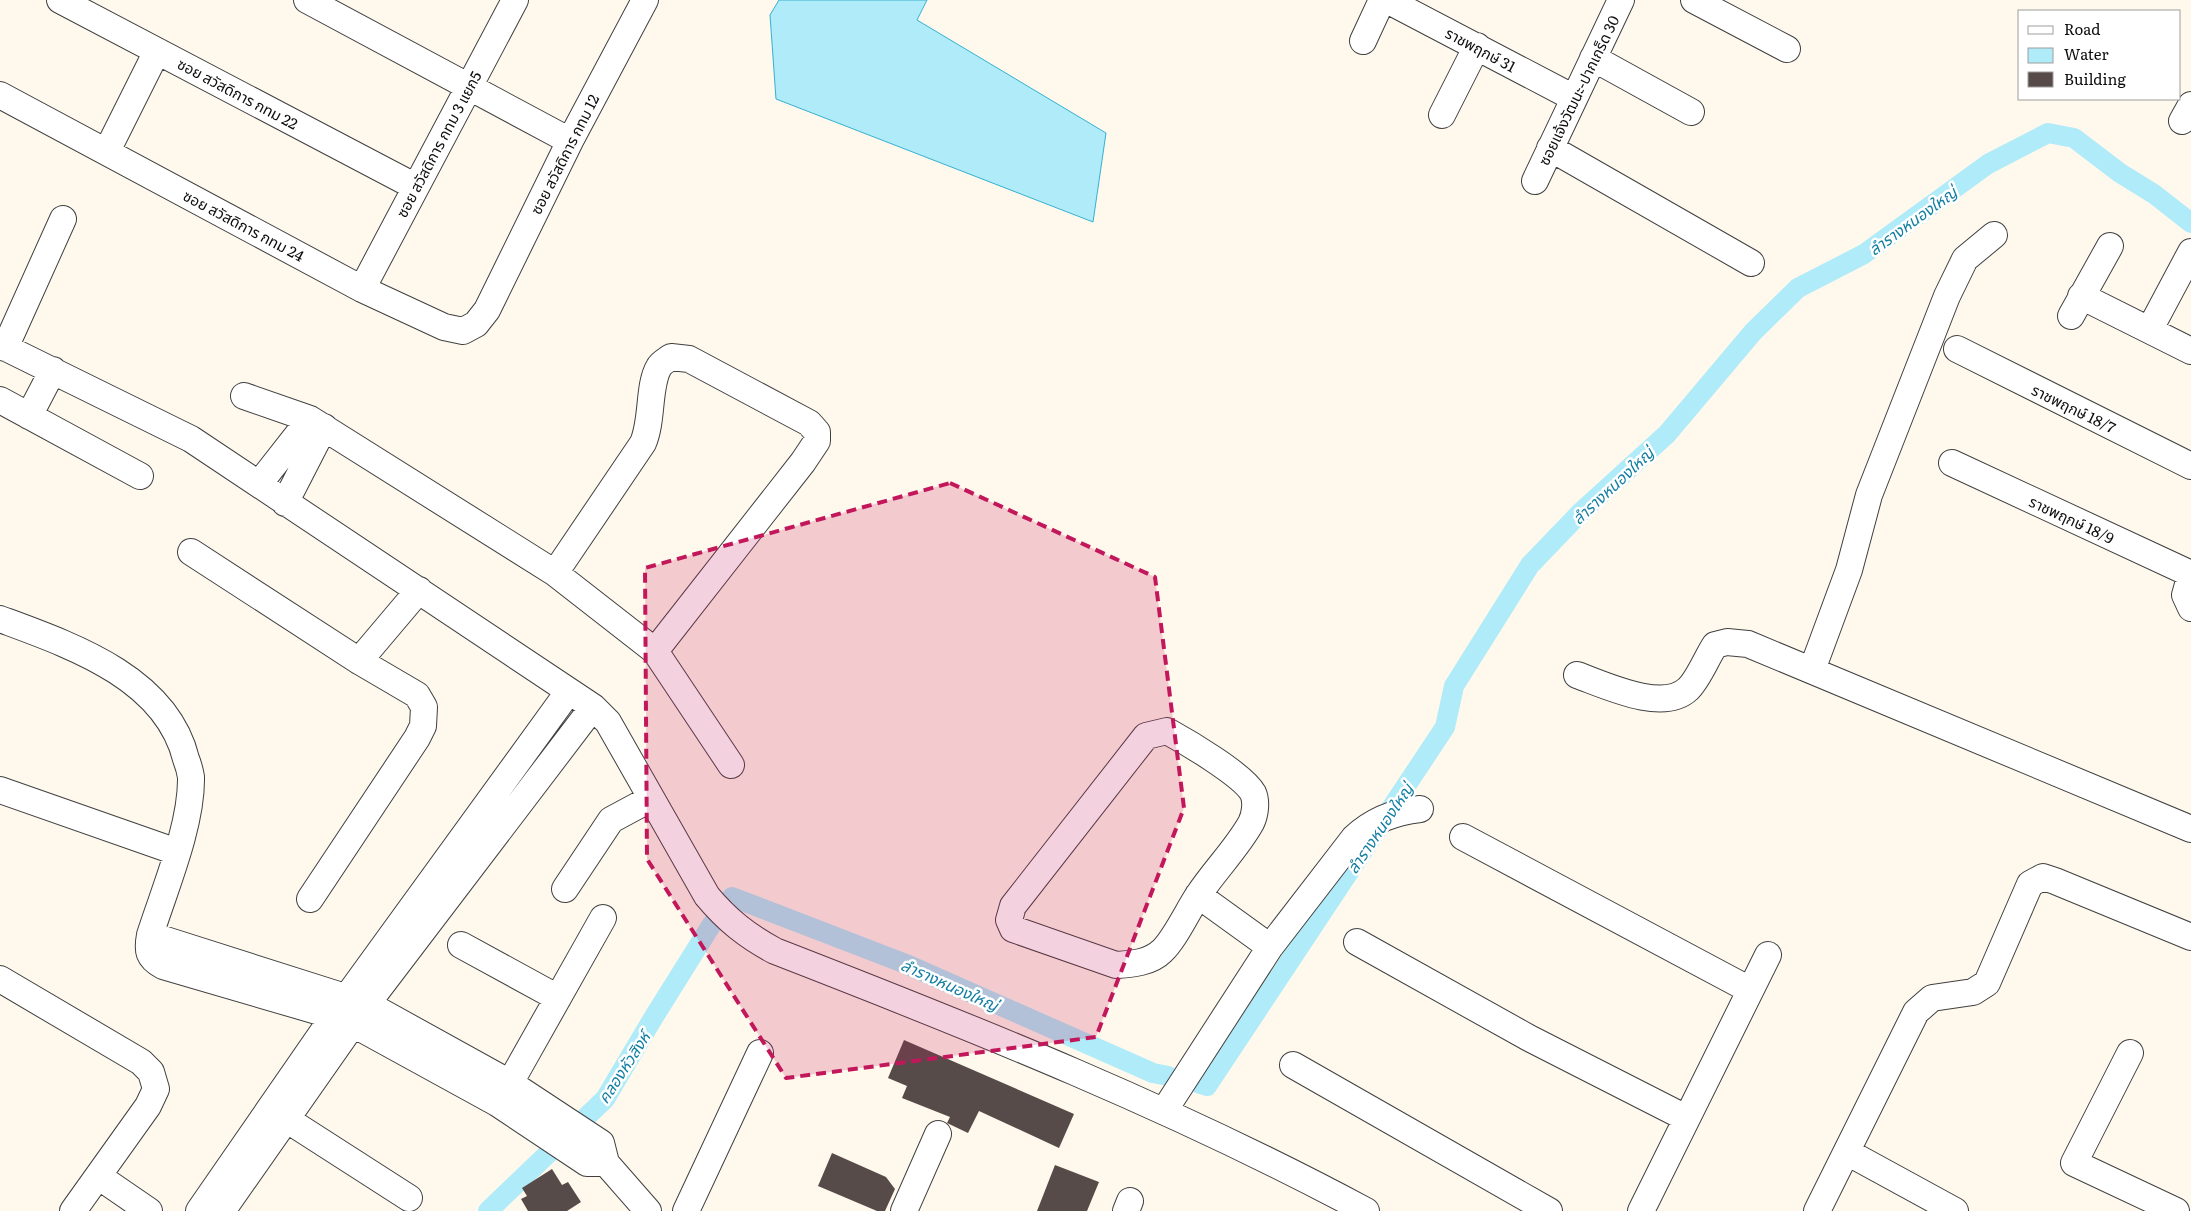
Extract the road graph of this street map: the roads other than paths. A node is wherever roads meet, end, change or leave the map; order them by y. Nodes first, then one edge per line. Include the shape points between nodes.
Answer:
1 (60, 0) edge
2 (307, 0) edge
3 (515, 0) edge
4 (645, 0) edge
5 (1382, 0) edge
6 (1387, 0) edge
7 (1694, 0) edge
8 (1619, 1) edge
9 (1364, 41) dead end
10 (1477, 46) junction
11 (1787, 49) dead end
12 (157, 51) junction
13 (1593, 58) junction
14 (469, 87) junction
15 (0, 94) edge
16 (1574, 98) junction
17 (1691, 112) dead end
18 (1442, 115) dead end
19 (570, 141) junction
20 (1550, 148) junction
21 (106, 151) junction
22 (1535, 181) dead end
23 (416, 186) junction
24 (63, 219) dead end
25 (1994, 235) dead end
26 (2110, 246) dead end
27 (2191, 252) edge
28 (1751, 263) dead end
29 (362, 289) junction
30 (487, 310) joint
31 (2150, 329) junction
32 (2, 346) edge
33 (1957, 350) dead end
34 (2191, 351) edge
35 (53, 370) junction
36 (244, 396) dead end
37 (0, 400) edge
38 (29, 416) junction
39 (317, 423) junction
40 (1952, 463) dead end
41 (2191, 466) edge
42 (140, 476) dead end
43 (259, 484) junction
44 (285, 503) junction
45 (191, 552) dead end
46 (555, 573) junction
47 (2191, 574) edge
48 (419, 590) junction
49 (2191, 608) edge
50 (0, 619) edge
51 (655, 651) junction
52 (359, 661) junction
53 (1812, 670) junction
54 (1577, 675) dead end
55 (570, 691) junction
56 (593, 707) junction
57 (732, 765) dead end
58 (0, 790) edge
59 (650, 799) junction
60 (1412, 810) dead end
61 (2191, 830) edge
62 (1462, 837) dead end
63 (177, 852) junction
64 (565, 889) dead end
65 (1198, 895) junction
66 (310, 899) dead end
67 (603, 918) dead end
68 (2191, 937) edge
69 (1357, 942) dead end
70 (461, 945) dead end
71 (1270, 948) junction
72 (1768, 955) dead end
73 (0, 979) edge
74 (1750, 990) junction
75 (558, 998) junction
76 (350, 1010) junction
77 (760, 1053) dead end
78 (2130, 1053) dead end
79 (1294, 1065) dead end
80 (510, 1083) junction
81 (1164, 1111) junction
82 (1686, 1118) junction
83 (286, 1119) junction
84 (938, 1134) dead end
85 (567, 1135) junction
86 (1847, 1152) junction
87 (98, 1176) junction
88 (408, 1198) dead end
89 (73, 1211) edge
90 (149, 1211) edge
91 (198, 1211) edge
92 (222, 1211) edge
93 (648, 1211) edge
94 (686, 1211) edge
95 (904, 1211) edge
96 (1366, 1211) edge
97 (1549, 1211) edge
98 (1641, 1211) edge
99 (1817, 1211) edge
100 (1954, 1211) edge
101 (2176, 1211) edge

1 - 12 street, ซอย สวัสดิการ กทม 22
2 - 14 street
3 - 14 street, ซอย สวัสดิการ กทม 3 แยก5
4 - 19 street, ซอย สวัสดิการ กทม 12
5 - 9 street
6 - 10 street, ราชพฤกษ์ 31
7 - 11 street
8 - 13 street, ซอยแจ้งวัฒนะ-ปากเกร็ด 30
10 - 16 street, ราชพฤกษ์ 31
10 - 18 street
12 - 21 street
12 - 23 street, ซอย สวัสดิการ กทม 22
13 - 16 street, ซอยแจ้งวัฒนะ-ปากเกร็ด 30
13 - 17 street
14 - 19 street
14 - 23 street, ซอย สวัสดิการ กทม 3 แยก5
15 - 21 street, ซอย สวัสดิการ กทม 24
16 - 20 street, ซอยแจ้งวัฒนะ-ปากเกร็ด 30
19 - 30 street, ซอย สวัสดิการ กทม 12
20 - 22 street, ซอยแจ้งวัฒนะ-ปากเกร็ด 30
20 - 28 street
21 - 29 street, ซอย สวัสดิการ กทม 24
23 - 29 street, ซอย สวัสดิการ กทม 3 แยก5
24 - 32 street
25 - 53 street via 1965,259 1943,305 1869,495 1849,570
26 - 31 street via 2076,306
27 - 31 street
29 - 30 street, ซอย สวัสดิการ กทม 24 via 444,327 463,331 476,324
31 - 34 street
32 - 35 street
33 - 41 street, ราชพฤกษ์ 18/7
35 - 38 street
35 - 43 street via 191,439
36 - 39 street
37 - 38 street
38 - 42 street
39 - 43 street
39 - 44 street
39 - 46 street
40 - 47 street, ราชพฤกษ์ 18/9
43 - 44 street
44 - 48 street
45 - 52 street
46 - 51 street
46 - 51 street via 643,443 649,429 659,365 671,357 689,359 809,423 817,432 817,441 803,462
47 - 49 street via 2186,595
48 - 52 street
48 - 55 street
50 - 63 street via 62,641 104,664 143,690 170,720 183,746 191,776 185,825
51 - 57 street
52 - 66 street via 417,695 424,707 423,726
53 - 54 street via 1748,644 1727,642 1715,645 1688,689 1666,699 1640,697
53 - 61 street
55 - 56 street
55 - 76 street
56 - 59 street via 608,722
56 - 76 street
58 - 63 street
59 - 64 street via 611,820
59 - 81 street via 707,896 723,916 748,937
60 - 71 street via 1368,824
62 - 74 street
63 - 76 street via 150,935 148,949 153,960 163,966
65 - 65 street via 1251,822 1256,807 1254,794 1243,782 1188,742 1167,731 1146,736 1013,906 1009,920 1012,929 1027,935 1116,965 1134,964 1151,959 1162,951
65 - 71 street
67 - 75 street
68 - 86 street via 2043,877 2030,884 1987,983 1973,992 1932,998 1916,1012
69 - 82 street via 1529,1038
70 - 75 street
71 - 81 street
72 - 74 street
73 - 87 street via 108,1042 151,1072 156,1089 148,1106
74 - 82 street
75 - 80 street
76 - 80 street
76 - 83 street
76 - 85 street via 498,1104
76 - 91 street
77 - 94 street
78 - 101 street via 2074,1163
79 - 97 street
80 - 85 street
81 - 96 street
82 - 98 street
83 - 88 street
83 - 92 street
84 - 95 street
85 - 93 street via 601,1143 606,1163
86 - 99 street
86 - 100 street
87 - 89 street
87 - 90 street

